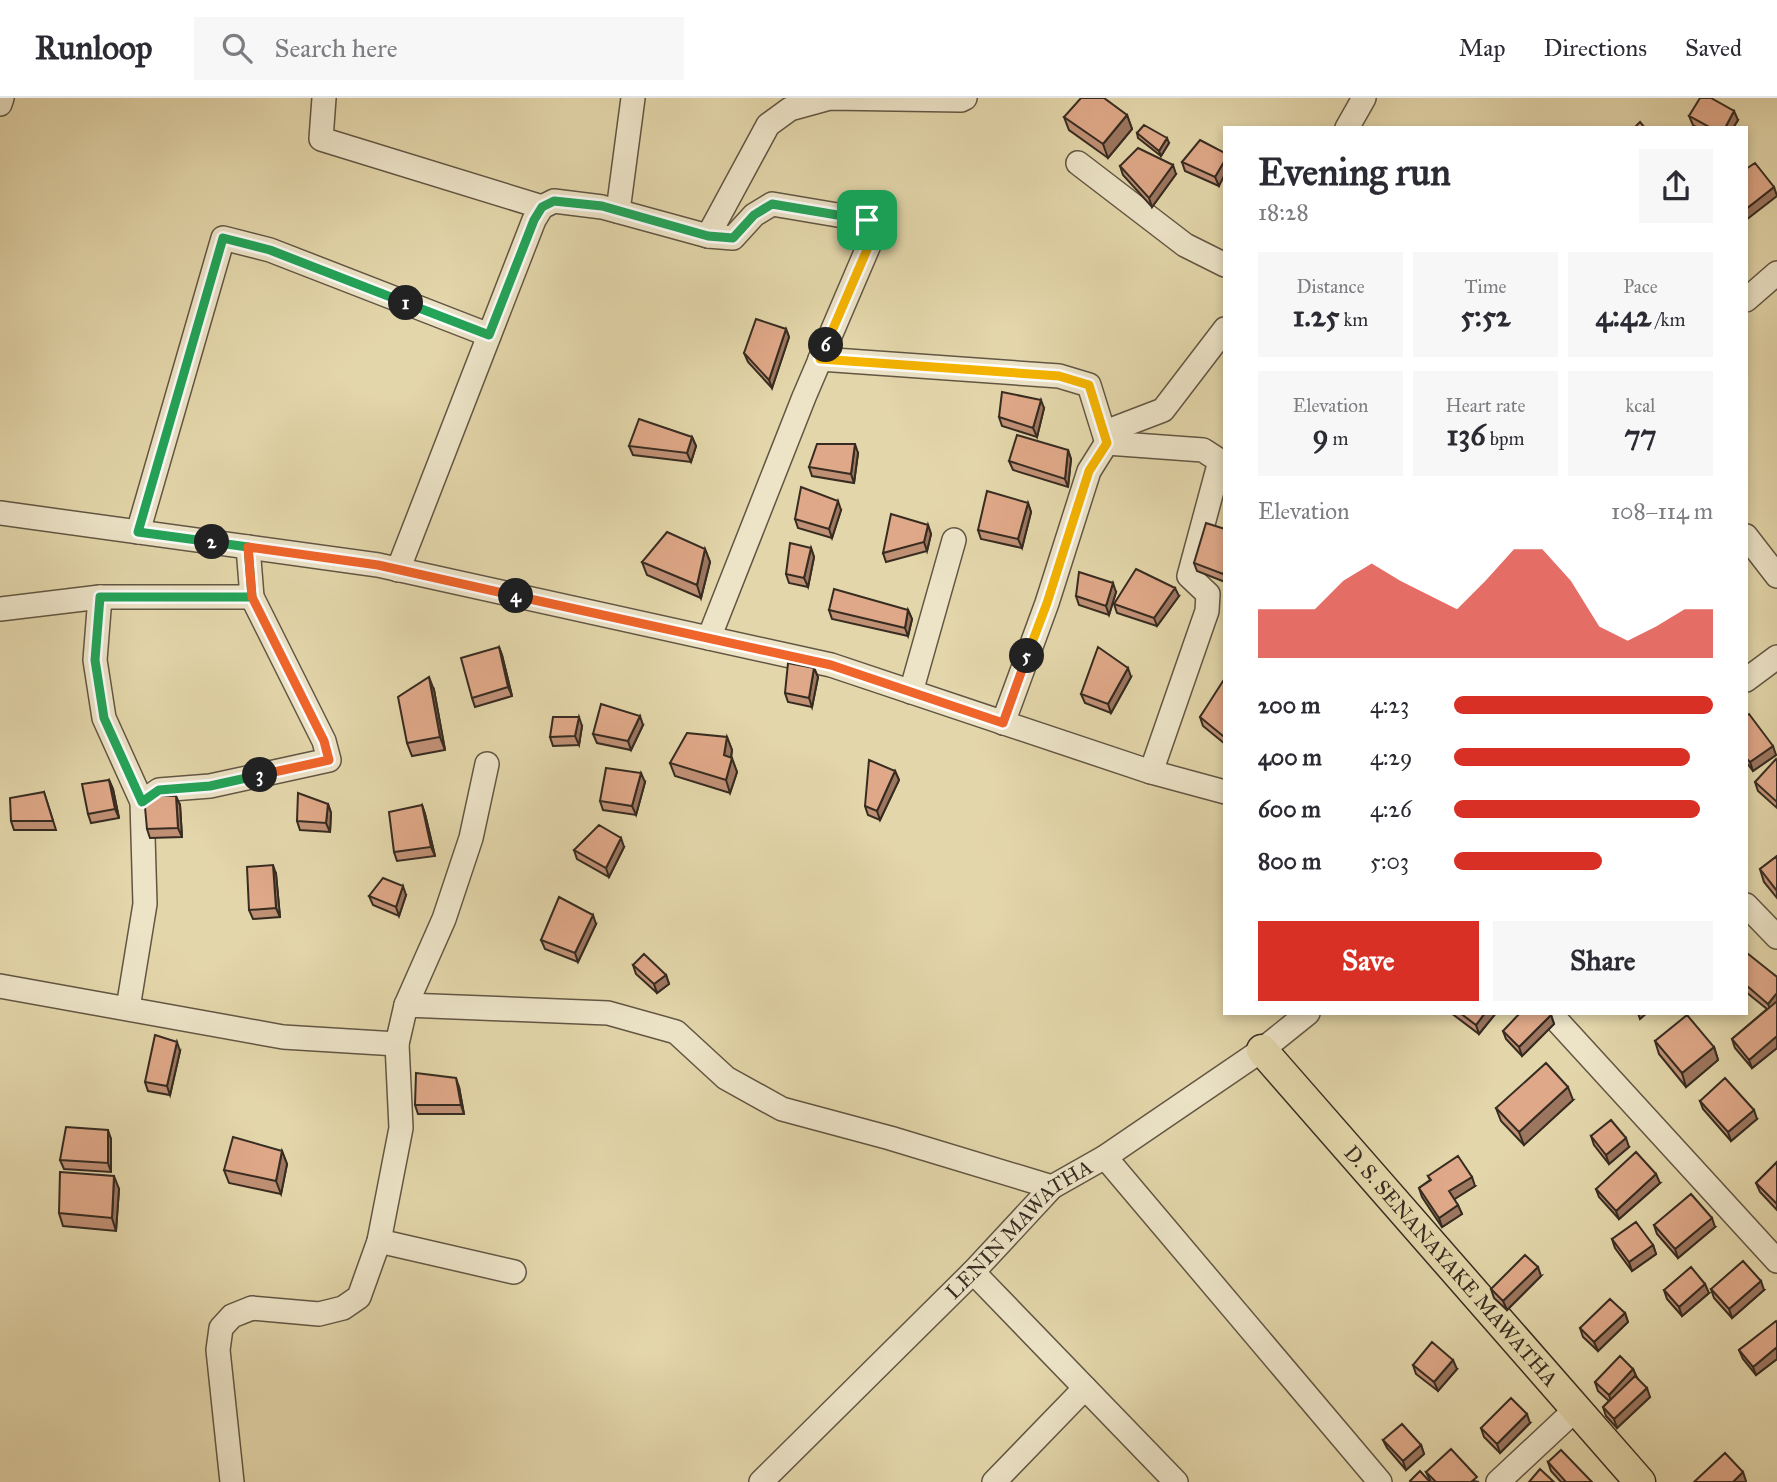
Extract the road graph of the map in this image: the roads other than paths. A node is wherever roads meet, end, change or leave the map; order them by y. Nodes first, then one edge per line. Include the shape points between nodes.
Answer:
1 (2, 98) edge
2 (324, 98) edge
3 (633, 98) edge
4 (965, 98) edge
5 (1364, 98) edge
6 (0, 104) edge
7 (1353, 126) edge
8 (1078, 163) dead end
9 (542, 207) junction
10 (618, 211) junction
11 (708, 236) junction
12 (1223, 264) edge
13 (1777, 273) edge
14 (1748, 298) edge
15 (1223, 332) edge
16 (489, 335) junction
17 (820, 359) junction
18 (1107, 443) junction
19 (0, 513) edge
20 (138, 532) junction
21 (1748, 539) edge
22 (954, 540) dead end
23 (248, 547) junction
24 (398, 570) junction
25 (1777, 576) edge
26 (100, 597) junction
27 (252, 597) junction
28 (0, 609) edge
29 (709, 638) junction
30 (1777, 657) edge
31 (1748, 679) edge
32 (911, 692) junction
33 (1003, 723) junction
34 (487, 764) dead end
35 (1151, 772) junction
36 (1223, 791) edge
37 (142, 802) junction
38 (1748, 907) edge
39 (1777, 937) edge
40 (0, 986) edge
41 (406, 1005) junction
42 (128, 1008) junction
43 (1306, 1015) edge
44 (1552, 1015) edge
45 (397, 1044) junction
46 (1262, 1050) junction
47 (1105, 1157) junction
48 (1052, 1187) junction
49 (379, 1241) junction
50 (1777, 1261) edge
51 (514, 1272) dead end
52 (973, 1272) junction
53 (1085, 1388) junction
54 (1575, 1409) junction
55 (232, 1482) edge
56 (761, 1482) edge
57 (994, 1482) edge
58 (1176, 1482) edge
59 (1381, 1482) edge
60 (1498, 1482) edge
61 (1640, 1482) edge

1 - 6 street
2 - 9 street via 321,139
3 - 10 street
4 - 11 street via 830,98 790,109 768,125
5 - 7 street
8 - 12 street via 1185,244
9 - 10 street via 554,201
9 - 16 street
10 - 11 street
11 - 17 street via 733,238 754,215 772,204 867,220 869,245
13 - 14 street
15 - 18 street via 1163,410 1116,428
16 - 20 street via 270,250 223,238
16 - 24 street
17 - 18 street via 1059,376 1089,385
17 - 29 street
18 - 33 street via 1089,471
18 - 35 street via 1203,450 1220,461 1189,576 1208,594 1207,611
19 - 20 street
20 - 23 street
21 - 25 street
22 - 32 street
23 - 24 street
23 - 27 street
24 - 29 street
26 - 27 street
26 - 28 street
26 - 37 street via 95,660 104,718
27 - 37 street via 324,741 329,760 210,786 159,790
29 - 32 street via 831,665
30 - 31 street
32 - 33 street
33 - 35 street
34 - 41 street via 471,838 444,919
35 - 36 street
37 - 42 street via 145,904
38 - 39 street
40 - 42 street
41 - 45 street
41 - 48 street via 608,1013 676,1032 726,1078 782,1109
42 - 45 street via 283,1037
43 - 46 street, LENIN MAWATHA
44 - 50 street
45 - 49 street via 401,1128
46 - 47 street, LENIN MAWATHA
46 - 54 main road, D. S. SENANAYAKE MAWATHA
47 - 48 street, LENIN MAWATHA
47 - 59 street
48 - 52 street, LENIN MAWATHA
49 - 51 street
49 - 55 street via 359,1297 343,1308 319,1314 253,1308 232,1316 221,1328 218,1350
52 - 53 street
52 - 56 street, LENIN MAWATHA
53 - 57 street
53 - 58 street
54 - 60 street
54 - 61 main road, D. S. SENANAYAKE MAWATHA

